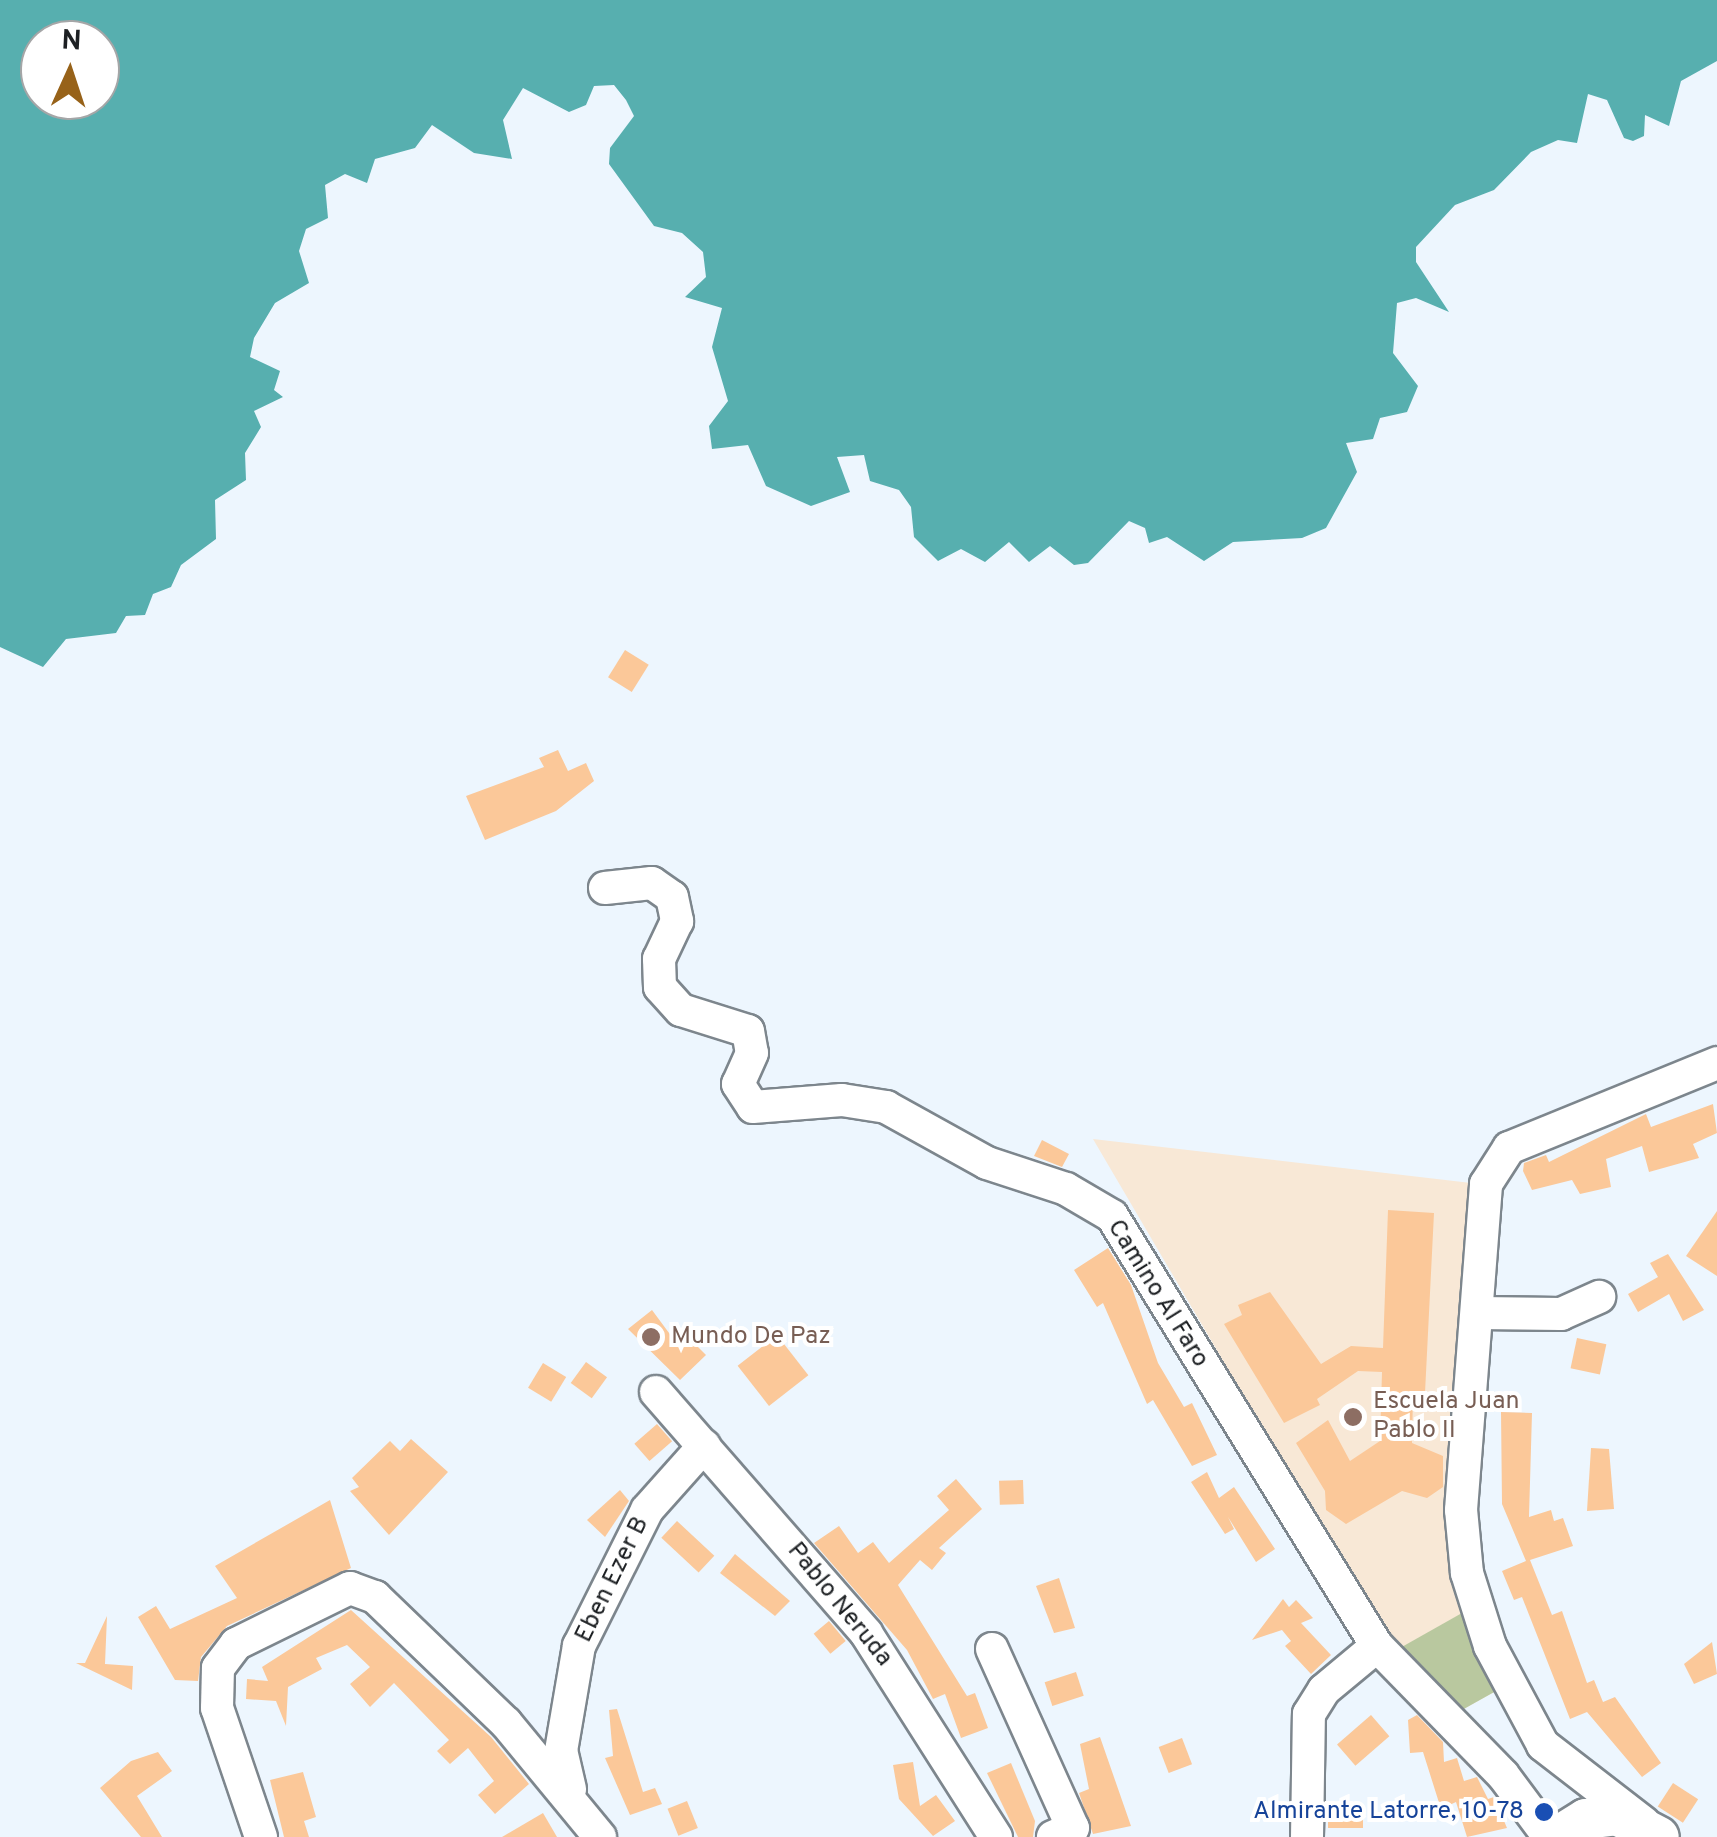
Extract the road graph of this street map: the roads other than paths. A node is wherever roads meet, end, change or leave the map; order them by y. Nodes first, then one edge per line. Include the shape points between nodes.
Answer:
1 (605, 888) dead end
2 (1717, 1063) edge
3 (1599, 1297) dead end
4 (1479, 1313) junction
5 (656, 1392) dead end
6 (704, 1446) junction
7 (1376, 1646) junction
8 (992, 1649) dead end
9 (1543, 1745) junction
10 (1502, 1775) junction
11 (571, 1794) junction
12 (1653, 1831) edge
13 (261, 1837) edge
14 (582, 1837) edge
15 (600, 1837) edge
16 (996, 1837) edge
17 (1052, 1837) edge
18 (1307, 1837) edge
19 (1550, 1837) edge
20 (1557, 1837) edge

1 - 7 street, Camino Al Faro via 652,883 672,897 677,921 659,959 660,987 681,1010 748,1031 752,1053 738,1084 753,1107 842,1100 886,1106 987,1163 1066,1189 1112,1216
2 - 4 street via 1501,1155 1486,1184
3 - 4 street via 1550,1316
4 - 9 street via 1461,1540 1490,1646
5 - 6 street, Pablo Neruda
6 - 11 street, Eben Ezer B via 647,1510 579,1646 561,1751
6 - 16 street, Pablo Neruda via 866,1633
7 - 10 street, Camino Al Faro
7 - 18 street via 1324,1690 1309,1714
8 - 17 street via 1073,1828
9 - 10 street
9 - 12 street
10 - 19 street, Camino Al Faro
11 - 13 street, Eben Ezer B via 375,1598 358,1588 334,1591 236,1644 218,1668 217,1708
11 - 14 street, Eben Ezer B
11 - 15 street, Eben Ezer B
12 - 20 main road via 1601,1816

